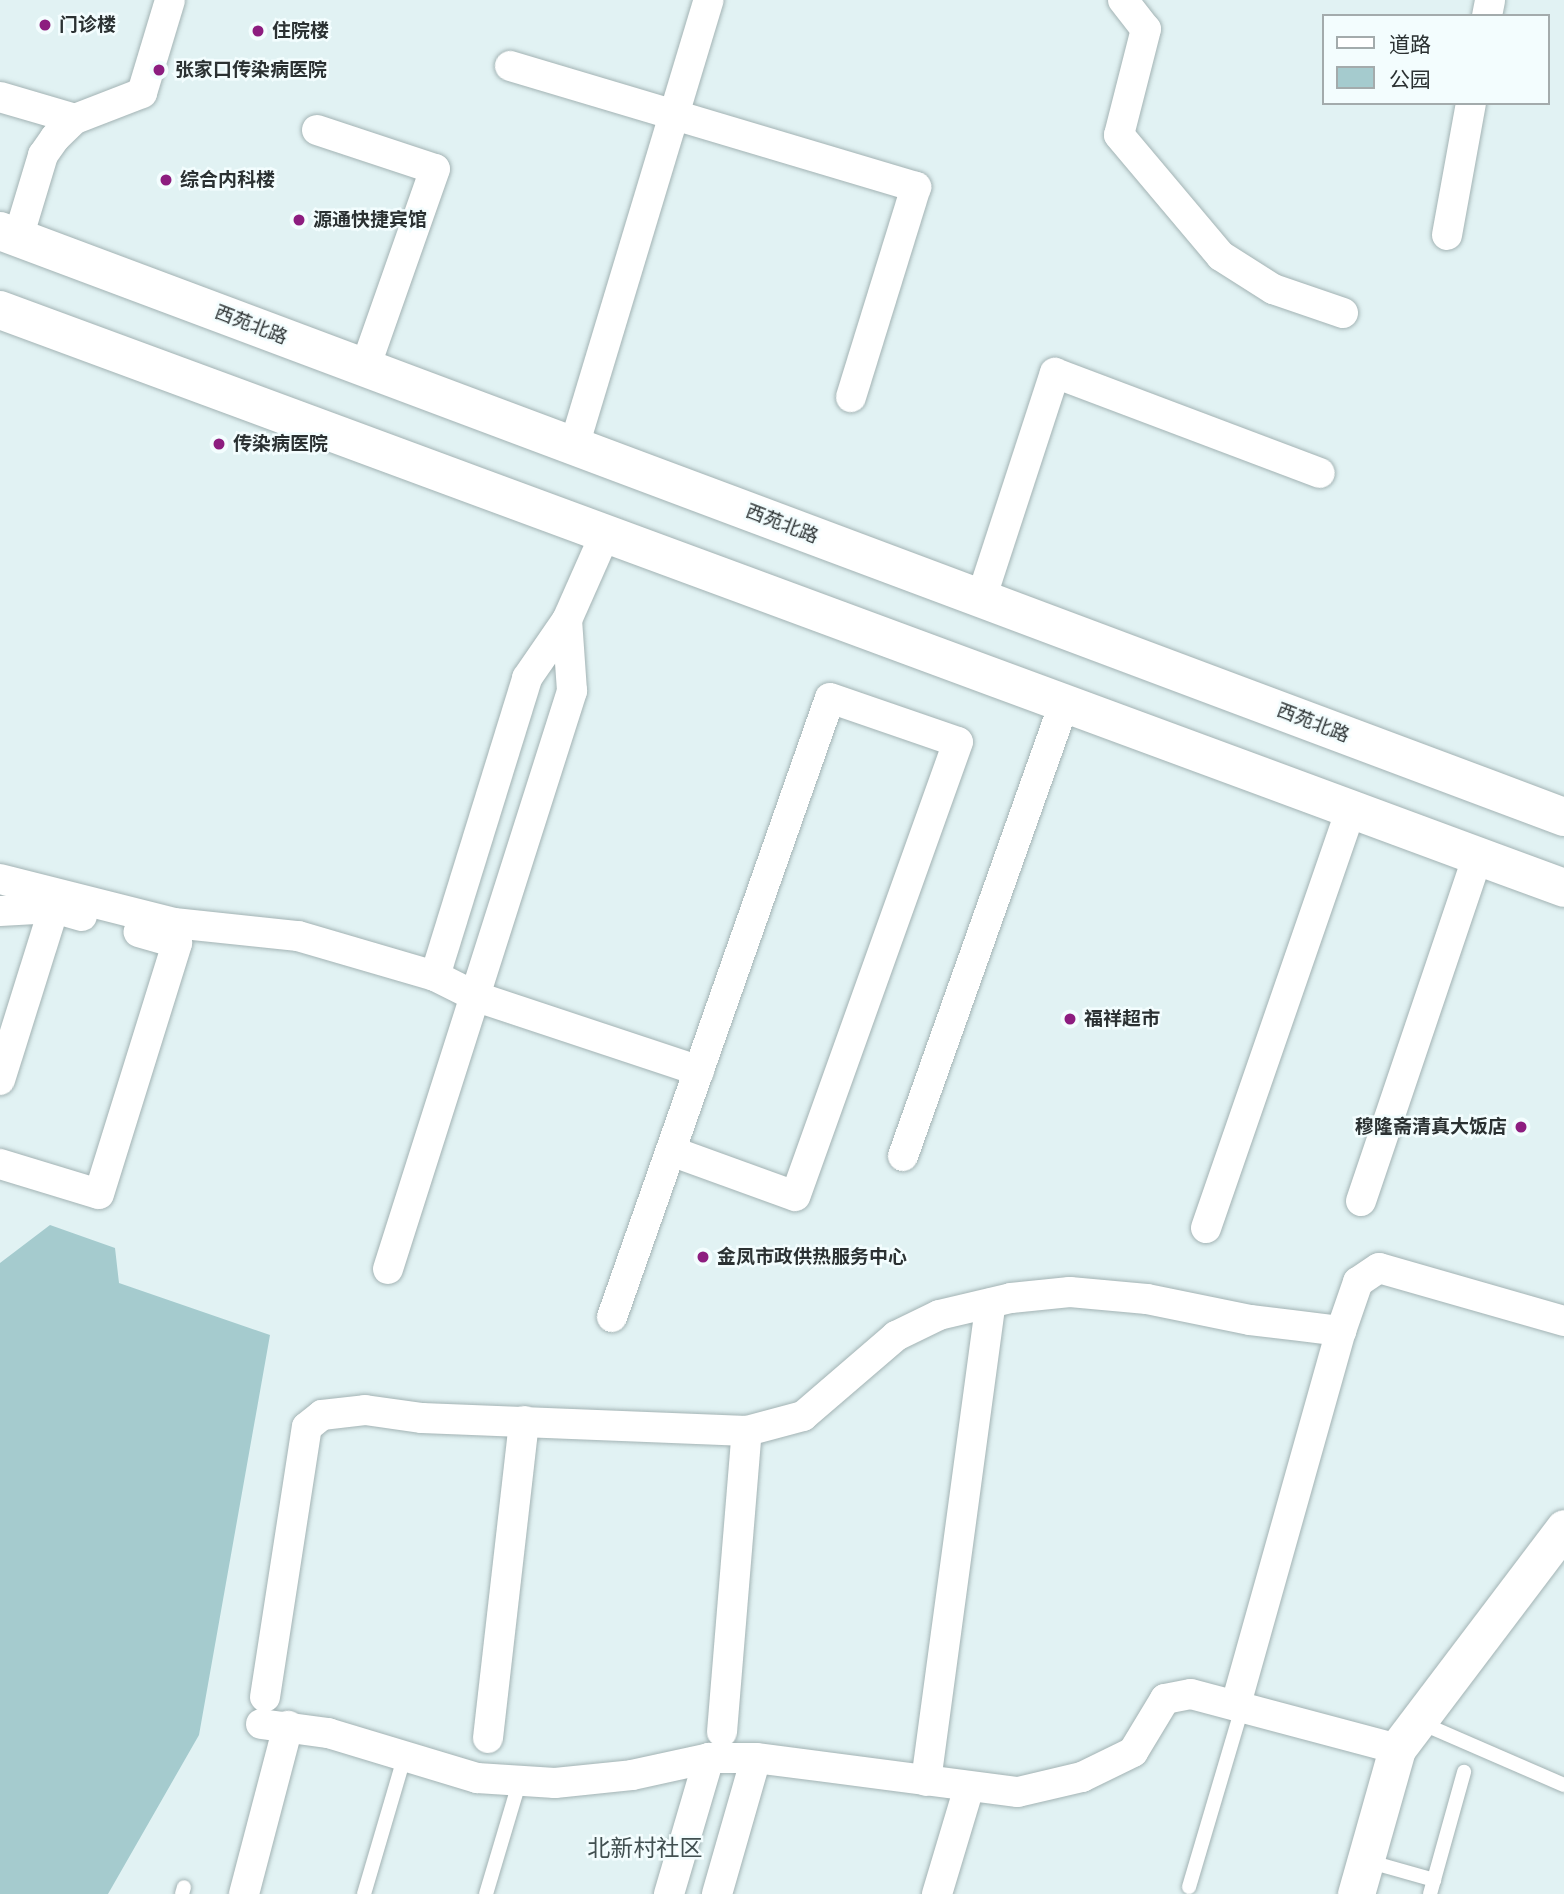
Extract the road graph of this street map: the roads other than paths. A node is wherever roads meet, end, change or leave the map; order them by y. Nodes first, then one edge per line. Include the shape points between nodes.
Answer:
1 (170, 0) edge
2 (709, 0) edge
3 (1123, 0) edge
4 (510, 66) dead end
5 (0, 97) edge
6 (1471, 105) edge
7 (675, 114) junction
8 (75, 119) junction
9 (317, 130) dead end
10 (9, 234) edge
11 (1447, 235) dead end
12 (0, 310) edge
13 (1343, 313) dead end
14 (365, 368) junction
15 (851, 397) dead end
16 (574, 446) junction
17 (1320, 473) dead end
18 (606, 532) junction
19 (981, 599) junction
20 (567, 620) junction
21 (1065, 701) junction
22 (1352, 809) junction
23 (1564, 817) edge
24 (1478, 856) junction
25 (0, 879) edge
26 (1564, 888) edge
27 (54, 908) junction
28 (0, 911) edge
29 (435, 976) junction
30 (477, 997) junction
31 (699, 1071) junction
32 (0, 1080) edge
33 (671, 1151) junction
34 (903, 1156) dead end
35 (0, 1164) edge
36 (1361, 1201) dead end
37 (1206, 1228) dead end
38 (388, 1269) dead end
39 (991, 1303) junction
40 (612, 1317) dead end
41 (1564, 1321) edge
42 (1341, 1331) junction
43 (524, 1421) junction
44 (747, 1431) junction
45 (1564, 1528) edge
46 (1239, 1704) junction
47 (271, 1715) junction
48 (1407, 1735) junction
49 (488, 1738) dead end
50 (715, 1745) junction
51 (405, 1754) junction
52 (756, 1758) junction
53 (1464, 1772) dead end
54 (520, 1780) junction
55 (926, 1781) junction
56 (1564, 1785) edge
57 (970, 1787) junction
58 (1361, 1877) edge
59 (1189, 1887) dead end
60 (1432, 1887) edge
61 (244, 1894) edge
62 (363, 1894) edge
63 (486, 1894) edge
64 (669, 1894) edge
65 (717, 1894) edge
66 (937, 1894) edge

1 - 8 street via 142,93
2 - 7 street
3 - 13 street via 1146,29 1118,135 1221,256 1273,289
4 - 7 street
5 - 8 street
6 - 11 street
7 - 15 street via 916,187
7 - 16 street
8 - 10 street via 43,155
9 - 14 street via 435,169
10 - 14 main road, 西苑北路
12 - 18 main road
14 - 16 main road, 西苑北路
16 - 19 main road, 西苑北路
17 - 19 street via 1055,373
18 - 20 street
18 - 21 main road
19 - 23 main road, 西苑北路
20 - 29 street via 527,678
20 - 30 street via 572,691
21 - 22 main road
21 - 34 street
22 - 24 main road
22 - 37 street
24 - 26 main road
24 - 36 street
25 - 29 street via 174,923 298,936
27 - 28 street
27 - 32 street
27 - 35 street via 177,943 100,1194
29 - 30 street
30 - 31 street
30 - 38 street
31 - 33 street
31 - 33 street via 830,698 958,741 794,1196
33 - 40 street
39 - 42 street via 1070,1292 1147,1299 1250,1320
39 - 44 street via 939,1315 896,1336 803,1416
39 - 55 street
41 - 42 street via 1379,1268 1357,1282
42 - 46 street
43 - 44 street
43 - 47 street via 422,1418 365,1410 323,1415 307,1427
43 - 49 street
44 - 50 street
45 - 48 street via 1508,1584
46 - 48 street
46 - 57 street via 1191,1693 1166,1699 1133,1752 1082,1777 1018,1792
46 - 59 lane
47 - 51 street
47 - 61 street
48 - 56 lane
48 - 58 street
50 - 52 street
50 - 54 street via 632,1775 555,1783
50 - 64 street
51 - 54 street via 477,1777
51 - 62 lane
52 - 55 street
52 - 65 street
53 - 60 lane
54 - 63 lane
55 - 57 street
57 - 66 street
58 - 60 lane

